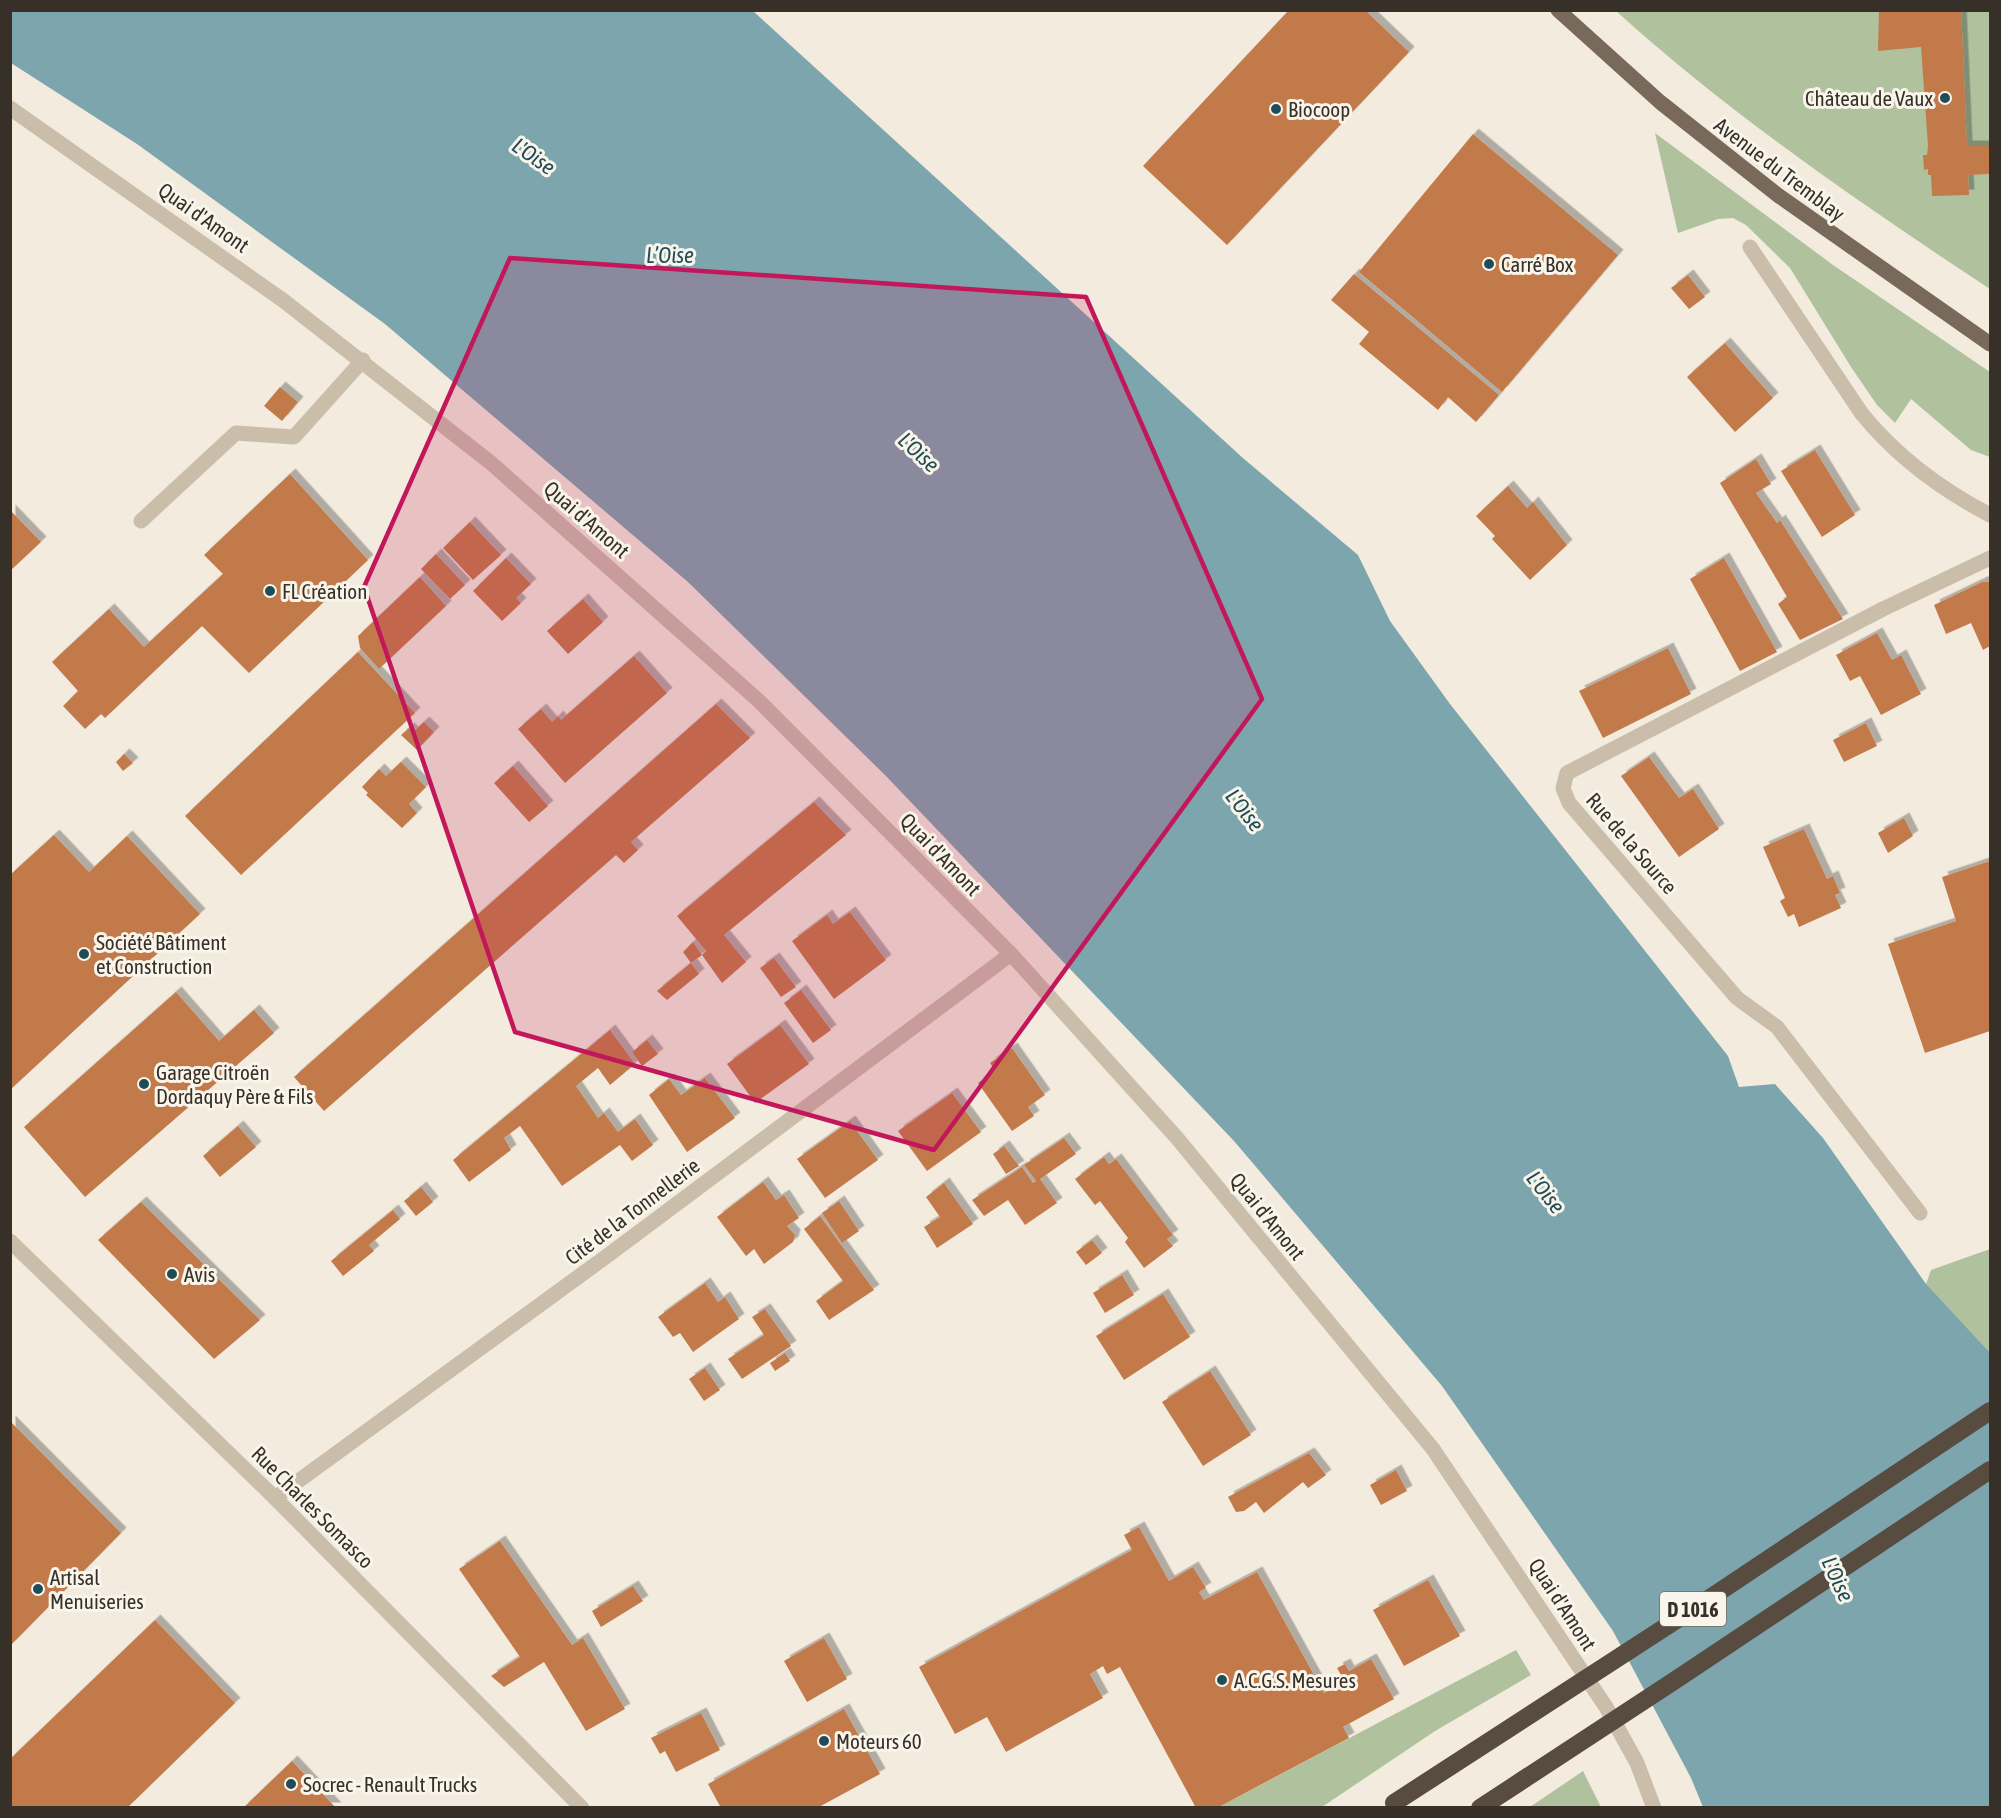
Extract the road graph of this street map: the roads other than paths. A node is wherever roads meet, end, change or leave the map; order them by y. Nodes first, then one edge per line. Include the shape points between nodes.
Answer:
1 (1558, 10) edge
2 (10, 108) edge
3 (1750, 247) dead end
4 (1990, 344) edge
5 (363, 360) junction
6 (1990, 515) edge
7 (141, 521) dead end
8 (1990, 558) edge
9 (1011, 954) junction
10 (1920, 1213) dead end
11 (10, 1241) edge
12 (1990, 1411) edge
13 (1990, 1470) edge
14 (275, 1498) junction
15 (1394, 1803) dead end
16 (582, 1808) edge
17 (1480, 1808) edge
18 (1654, 1808) edge

1 - 4 main road, Avenue du Tremblay via 1660,102 1779,196
2 - 5 street, Quai d'Amont via 248,274
3 - 6 street via 1881,437 1919,472
5 - 7 street via 294,436 236,433
5 - 9 street, Quai d'Amont via 491,463 759,701
8 - 10 street, Rue de la Source via 1883,609 1567,773 1563,788 1569,803 1737,998 1777,1027
9 - 14 street, Cité de la Tonnellerie
9 - 18 street, Quai d'Amont via 1177,1137 1440,1458 1606,1707 1637,1764
11 - 14 street, Rue Charles Somasco
12 - 15 highway, D 1016, bridge
13 - 17 highway, D 1016, bridge
14 - 16 street, Rue Charles Somasco

